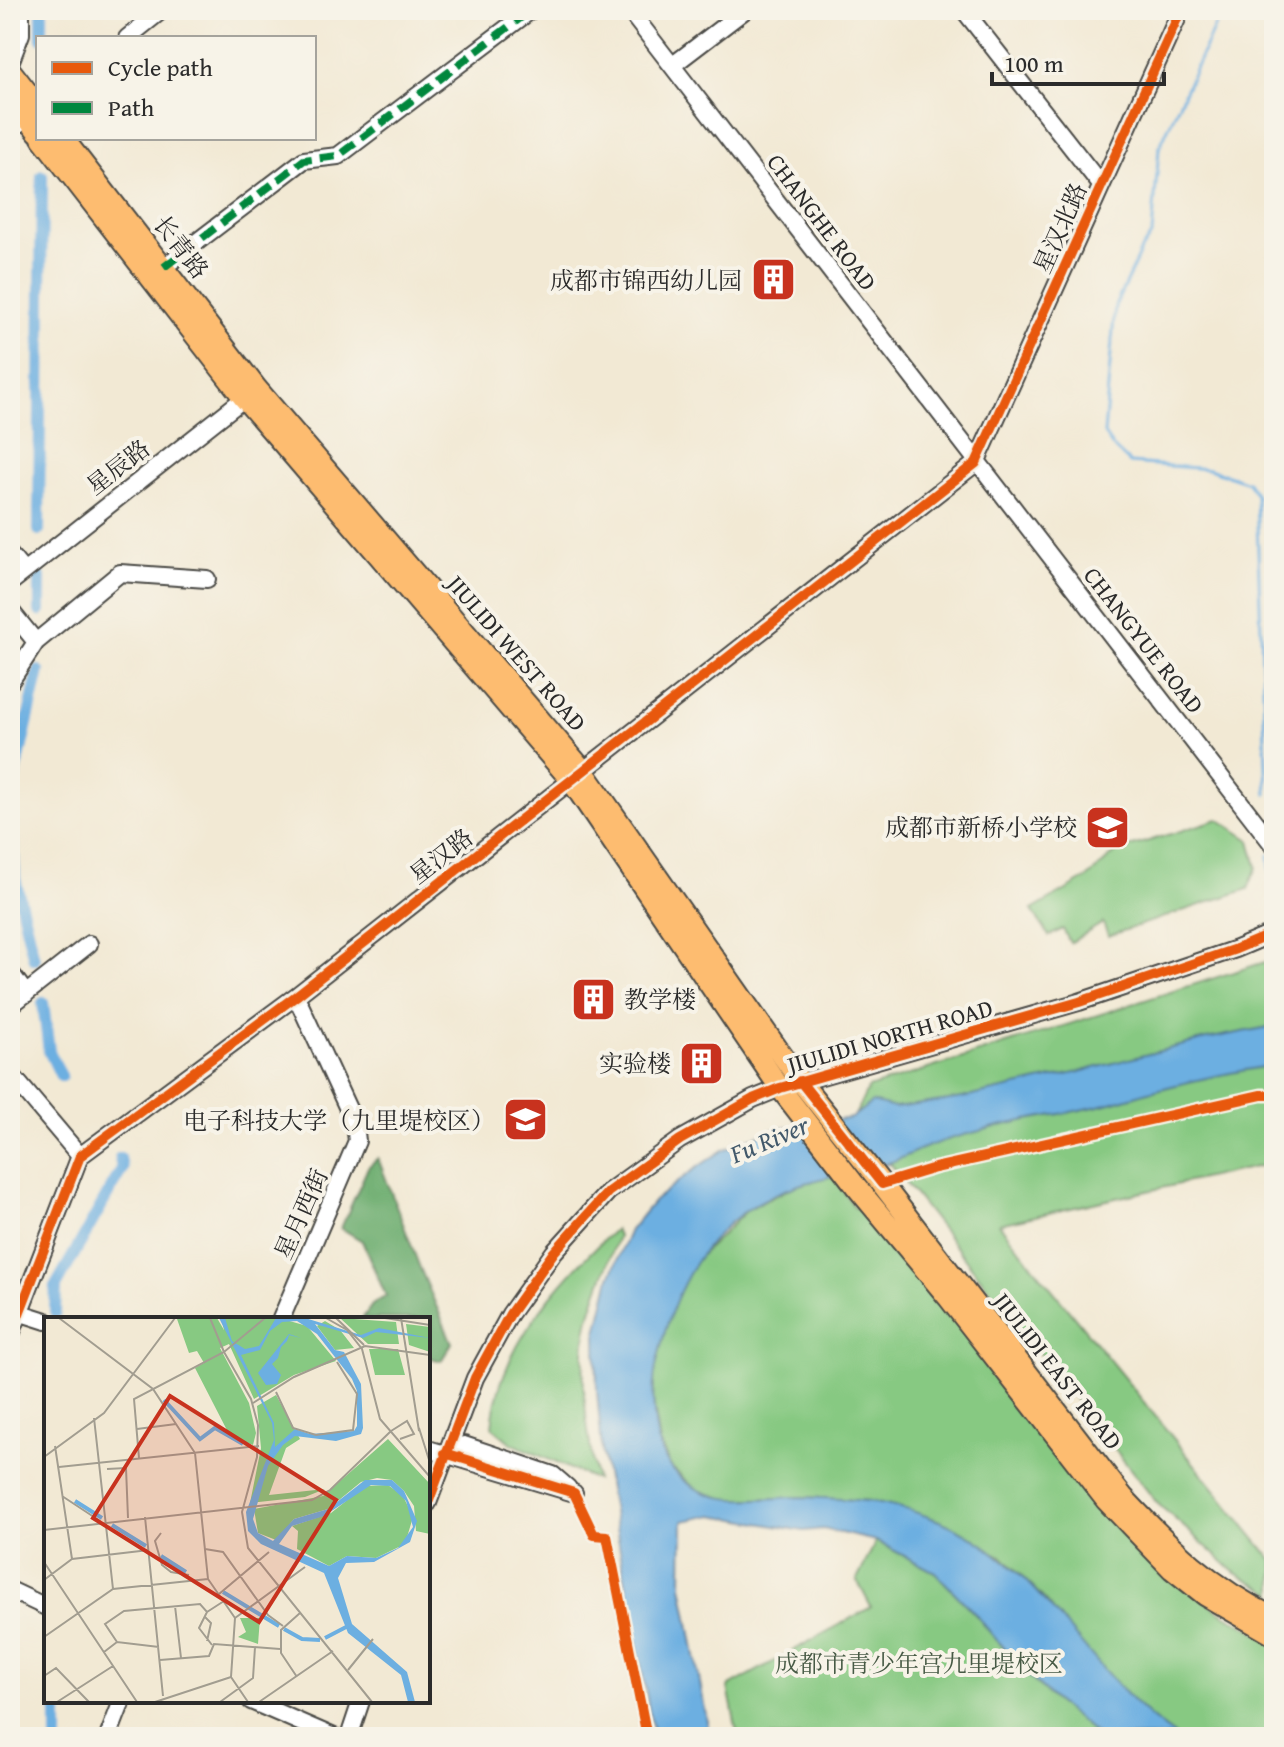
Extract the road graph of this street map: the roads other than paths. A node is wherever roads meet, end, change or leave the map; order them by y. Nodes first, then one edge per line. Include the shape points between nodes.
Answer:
1 (21, 10) edge
2 (162, 10) edge
3 (531, 10) edge
4 (629, 10) edge
5 (745, 10) edge
6 (964, 10) edge
7 (1181, 10) edge
8 (130, 36) edge
9 (10, 63) edge
10 (673, 65) junction
11 (10, 70) edge
12 (10, 95) edge
13 (30, 119) edge
14 (44, 140) edge
15 (65, 140) edge
16 (1101, 185) junction
17 (164, 267) junction
18 (250, 394) junction
19 (976, 463) junction
20 (10, 555) edge
21 (24, 572) junction
22 (207, 579) dead end
23 (10, 583) edge
24 (10, 610) edge
25 (36, 642) junction
26 (10, 682) edge
27 (576, 774) junction
28 (1274, 846) edge
29 (1274, 933) edge
30 (89, 944) dead end
31 (10, 972) edge
32 (26, 994) junction
33 (296, 996) junction
34 (10, 1006) edge
35 (10, 1073) edge
36 (800, 1081) junction
37 (780, 1088) junction
38 (833, 1121) joint
39 (80, 1156) junction
40 (21, 1313) junction
41 (282, 1317) edge
42 (44, 1320) edge
43 (10, 1337) edge
44 (436, 1451) edge
45 (430, 1490) edge
46 (10, 1590) edge
47 (44, 1606) edge
48 (1274, 1618) edge
49 (1274, 1635) edge
50 (121, 1703) edge
51 (256, 1703) edge
52 (360, 1703) edge
53 (108, 1737) edge
54 (334, 1737) edge
55 (349, 1737) edge

1 - 9 street via 21,34
2 - 8 street
3 - 17 street via 338,156 304,160
4 - 10 street, CHANGHE ROAD
5 - 10 street
6 - 16 street
7 - 16 street, 星汉北路
10 - 19 street, CHANGHE ROAD
11 - 13 main road
12 - 13 main road
14 - 18 main road
15 - 17 main road, 长青路
16 - 19 street, 星汉北路
17 - 18 main road, 长青路
18 - 21 street, 星辰路
18 - 27 main road, JIULIDI WEST ROAD
19 - 27 street, 星汉路
19 - 28 street, CHANGYUE ROAD
20 - 21 street
21 - 23 street, 星辰路
22 - 25 street via 120,573
24 - 25 street
25 - 26 street
27 - 33 street, 星汉路
27 - 36 main road, JIULIDI WEST ROAD
27 - 37 main road
29 - 36 street, JIULIDI NORTH ROAD via 1079,1002
30 - 32 street
31 - 32 street
32 - 34 street
33 - 39 street, 星汉路
33 - 41 street, 星月西街 via 355,1124 357,1141
35 - 39 street
36 - 37 street, JIULIDI NORTH ROAD
36 - 38 main road, JIULIDI WEST ROAD
37 - 44 street, JIULIDI NORTH ROAD via 680,1140 608,1192 554,1252 510,1314
37 - 49 main road via 1140,1538 1205,1595
38 - 48 main road, JIULIDI EAST ROAD via 1123,1497 1210,1581
39 - 40 street
40 - 42 street
40 - 43 street
44 - 44 street via 458,1457 574,1493 553,1475 464,1445
44 - 45 street, JIULIDI NORTH ROAD
46 - 47 street
50 - 53 street
51 - 54 street
52 - 55 street

